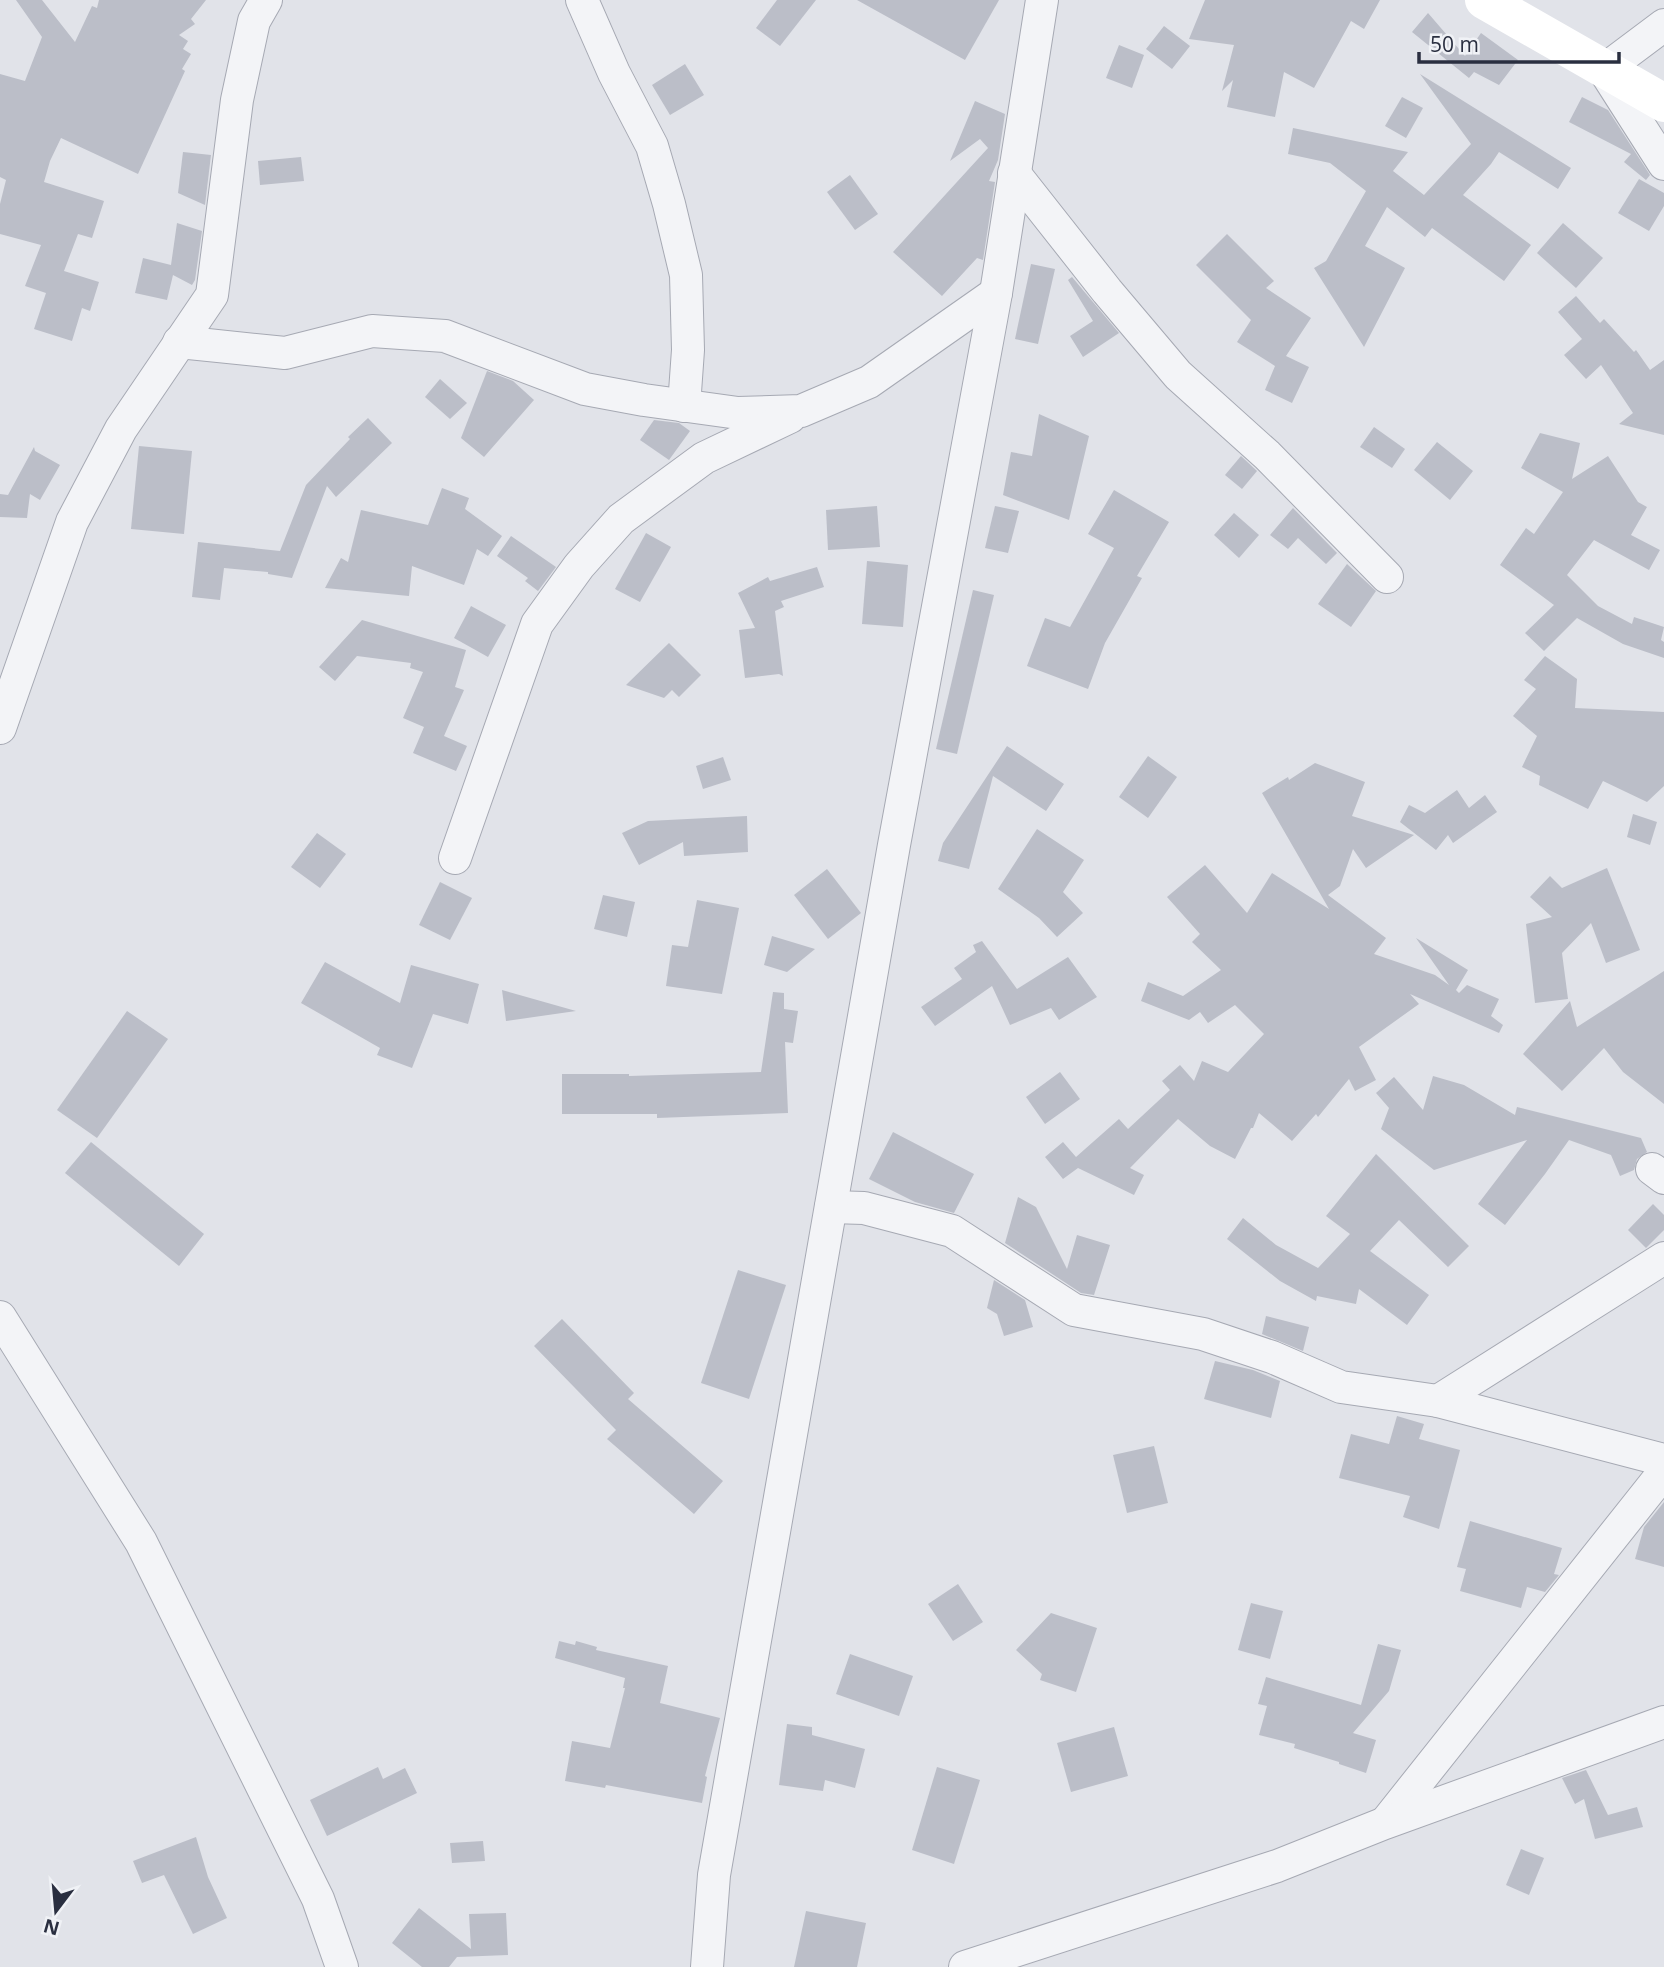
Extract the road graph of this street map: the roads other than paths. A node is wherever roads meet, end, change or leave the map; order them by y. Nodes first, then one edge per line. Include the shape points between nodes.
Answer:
1 (267, 0) edge
2 (582, 0) edge
3 (1042, 0) edge
4 (1484, 0) edge
5 (1664, 25) edge
6 (1604, 70) junction
7 (1664, 103) edge
8 (1664, 164) edge
9 (1014, 173) junction
10 (996, 293) junction
11 (179, 342) junction
12 (684, 406) junction
13 (801, 411) junction
14 (1387, 577) dead end
15 (0, 728) edge
16 (455, 858) dead end
17 (831, 1207) junction
18 (1664, 1258) edge
19 (0, 1317) edge
20 (1438, 1401) junction
21 (1664, 1460) edge
22 (1664, 1472) edge
23 (1664, 1722) edge
24 (1385, 1823) junction
25 (342, 1967) edge
26 (706, 1967) edge
27 (965, 1967) edge

1 - 11 street via 254,21 237,100 212,295
2 - 12 street via 652,146 669,204 686,275
3 - 9 street
4 - 6 street
5 - 6 street
6 - 7 street
6 - 8 street
9 - 10 street
9 - 14 street via 1178,375 1267,456
10 - 13 street via 869,382
10 - 17 street
11 - 12 street via 285,353 372,331 445,336 585,389
11 - 15 street via 121,429 72,522
12 - 13 street via 738,413
13 - 16 street via 704,458 621,519 579,566 537,624
17 - 20 street via 864,1208 951,1231 1074,1310 1203,1334 1341,1387
17 - 26 street via 714,1875
18 - 20 street
19 - 25 street via 141,1542 318,1899
20 - 21 street
22 - 24 street
23 - 24 street
24 - 27 street via 1277,1866

